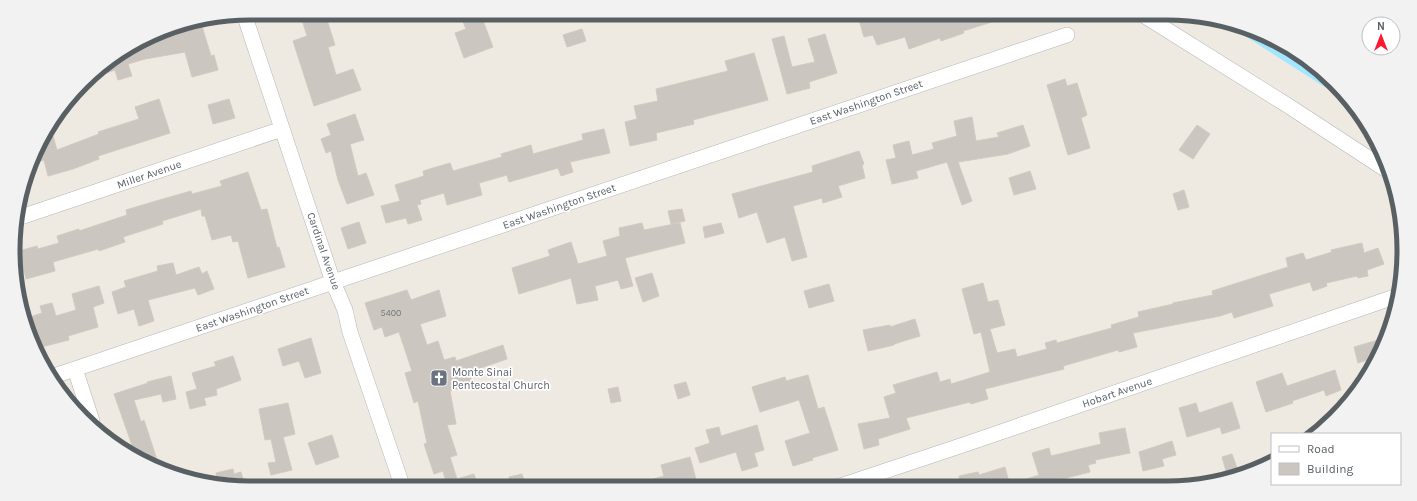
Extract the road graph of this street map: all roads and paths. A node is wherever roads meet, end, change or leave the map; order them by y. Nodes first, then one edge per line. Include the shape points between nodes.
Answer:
1 (246, 20) edge
2 (1151, 20) edge
3 (1067, 35) dead end
4 (282, 129) junction
5 (1381, 166) edge
6 (23, 216) edge
7 (333, 282) junction
8 (1392, 298) edge
9 (75, 369) junction
10 (56, 375) edge
11 (90, 415) edge
12 (402, 481) edge
13 (855, 481) edge

1 - 4 street, Cardinal Avenue
2 - 5 street
3 - 7 street, East Washington Street
4 - 6 street, Miller Avenue
4 - 7 street, Cardinal Avenue
7 - 9 street, East Washington Street
7 - 12 street, Cardinal Avenue via 345,310 350,332
8 - 13 street, Hobart Avenue
9 - 10 street, East Washington Street
9 - 11 street

